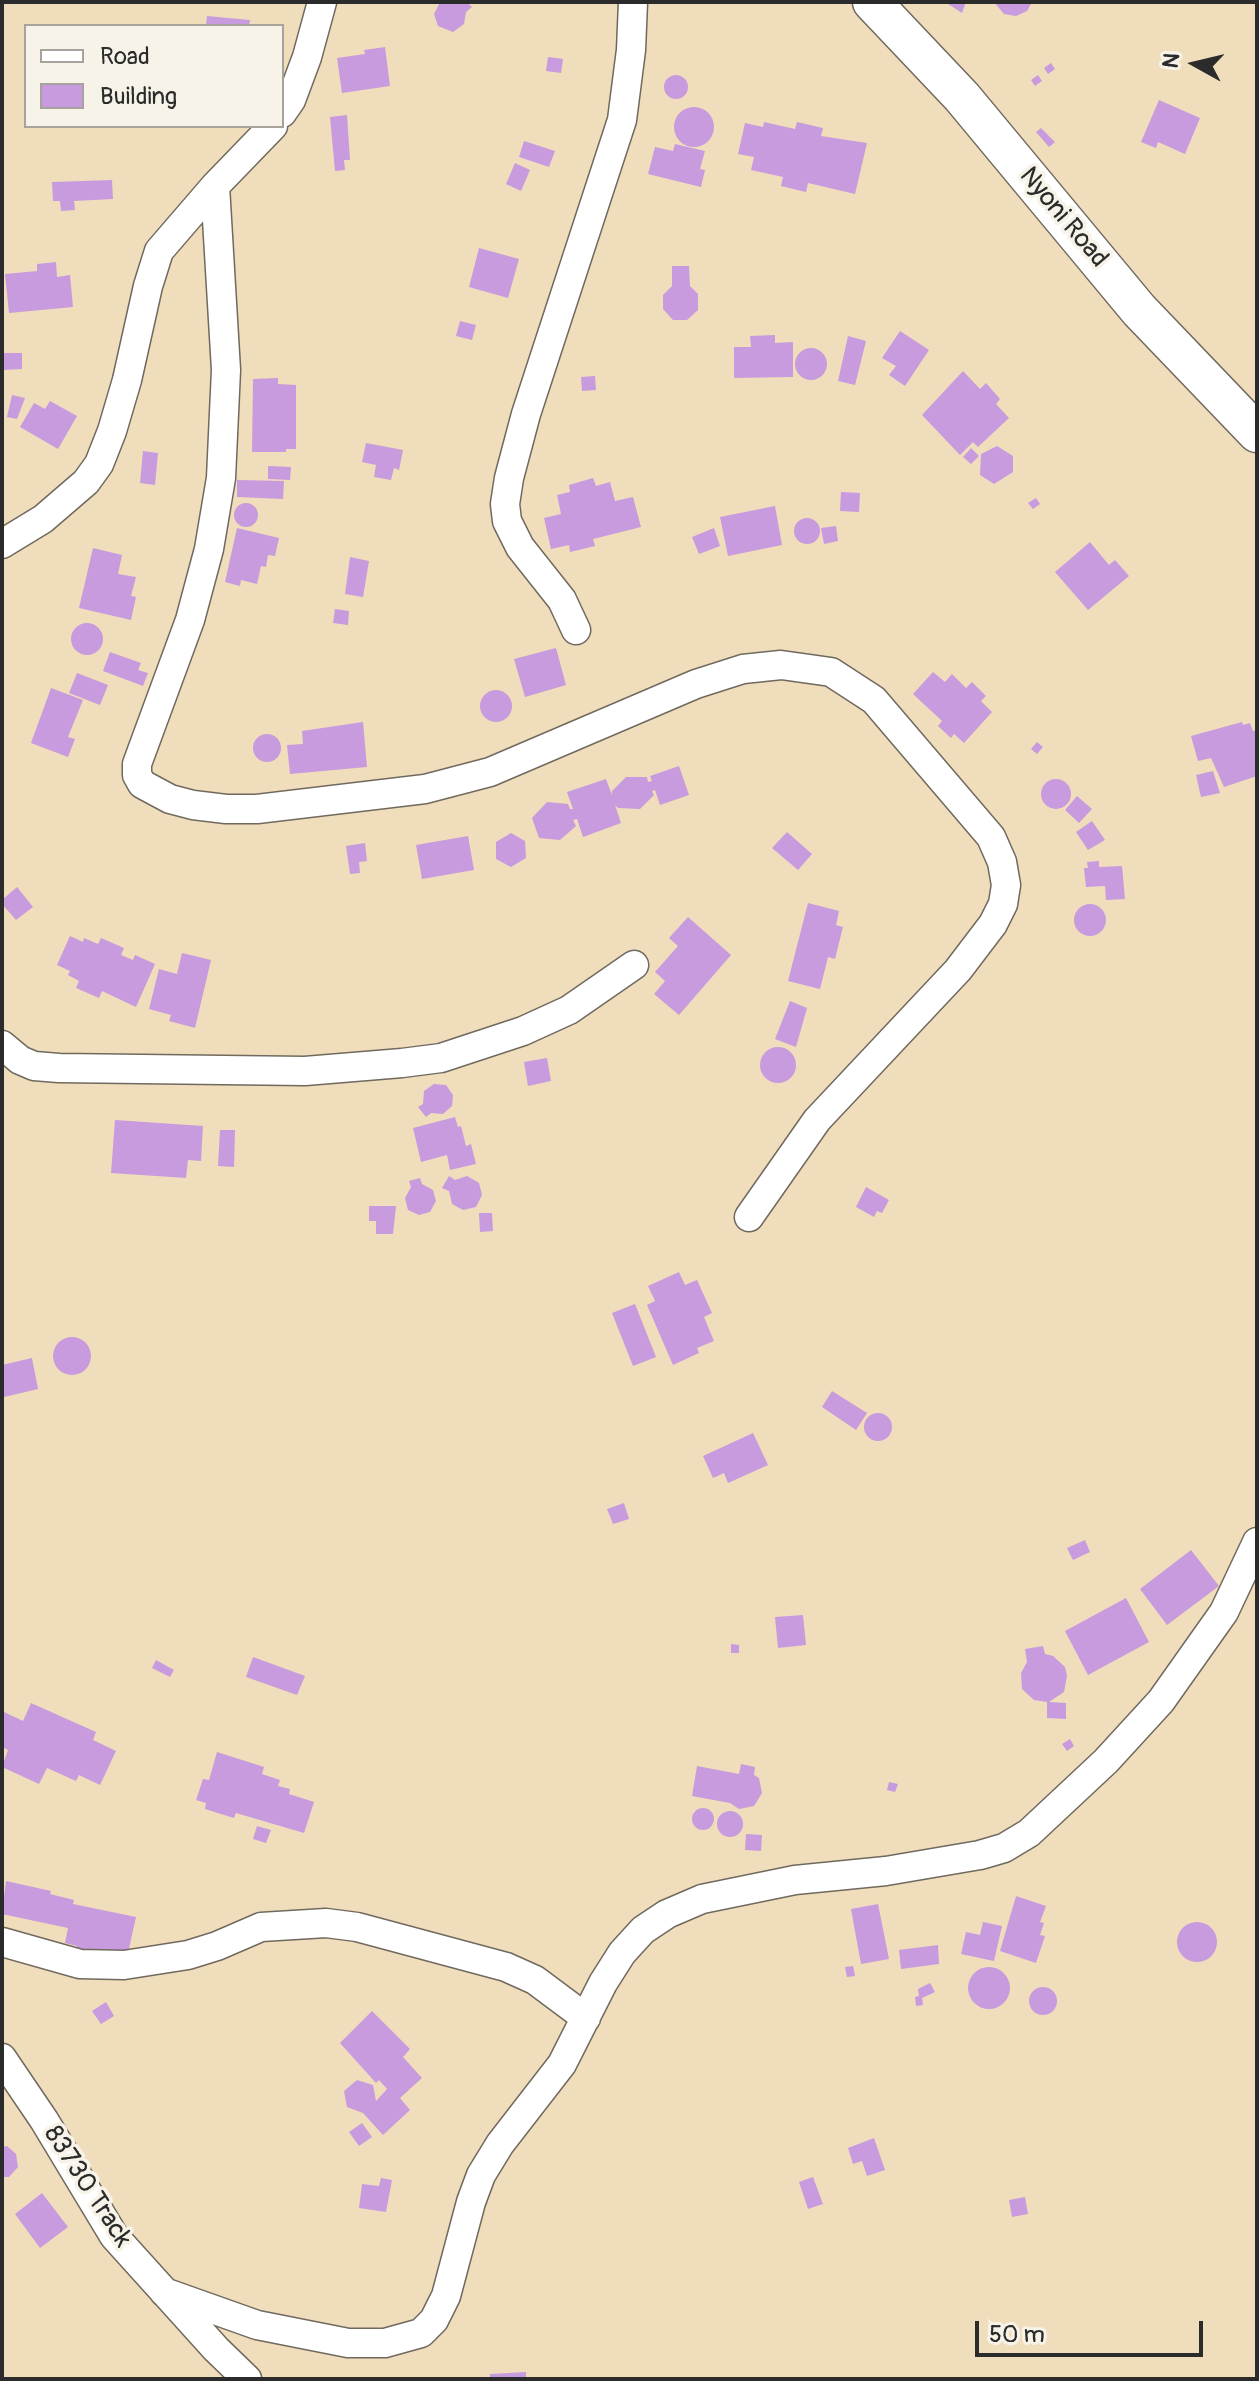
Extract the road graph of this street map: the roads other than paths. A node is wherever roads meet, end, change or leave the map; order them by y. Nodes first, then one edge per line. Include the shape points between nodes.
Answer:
1 (322, 2) edge
2 (633, 2) edge
3 (872, 2) edge
4 (284, 110) edge
5 (271, 128) edge
6 (215, 186) junction
7 (1257, 433) edge
8 (2, 544) edge
9 (576, 630) dead end
10 (634, 965) dead end
11 (2, 1045) edge
12 (749, 1217) dead end
13 (1257, 1542) edge
14 (2, 1942) edge
15 (586, 2018) junction
16 (2, 2058) edge
17 (164, 2292) junction
18 (247, 2379) edge

1 - 4 street via 307,57
2 - 9 street via 622,120 526,414 505,504 520,547 562,600
3 - 7 street, Nyoni Road via 962,97 1139,310
5 - 6 street
6 - 8 street via 159,251 127,380 99,464 43,519
6 - 12 street via 226,370 221,478 190,620 137,764 142,784 170,799 226,809 425,789 490,772 696,684 743,669 781,665 831,672 874,700 991,837 1006,885 993,924 958,970 817,1120
10 - 11 street via 569,1010 523,1031 441,1058 402,1063 305,1071 59,1068 34,1066
13 - 15 street via 1224,1612 1161,1701 1029,1833 980,1855 795,1880 702,1899 643,1930 622,1953
14 - 15 street via 80,1964 124,1965 188,1955 261,1927 357,1927 506,1967 535,1980
15 - 17 street via 562,2064 481,2175 446,2296 421,2333 385,2343 348,2343 257,2325
16 - 17 street, 83730 Track via 114,2236
17 - 18 street, 83730 Track

